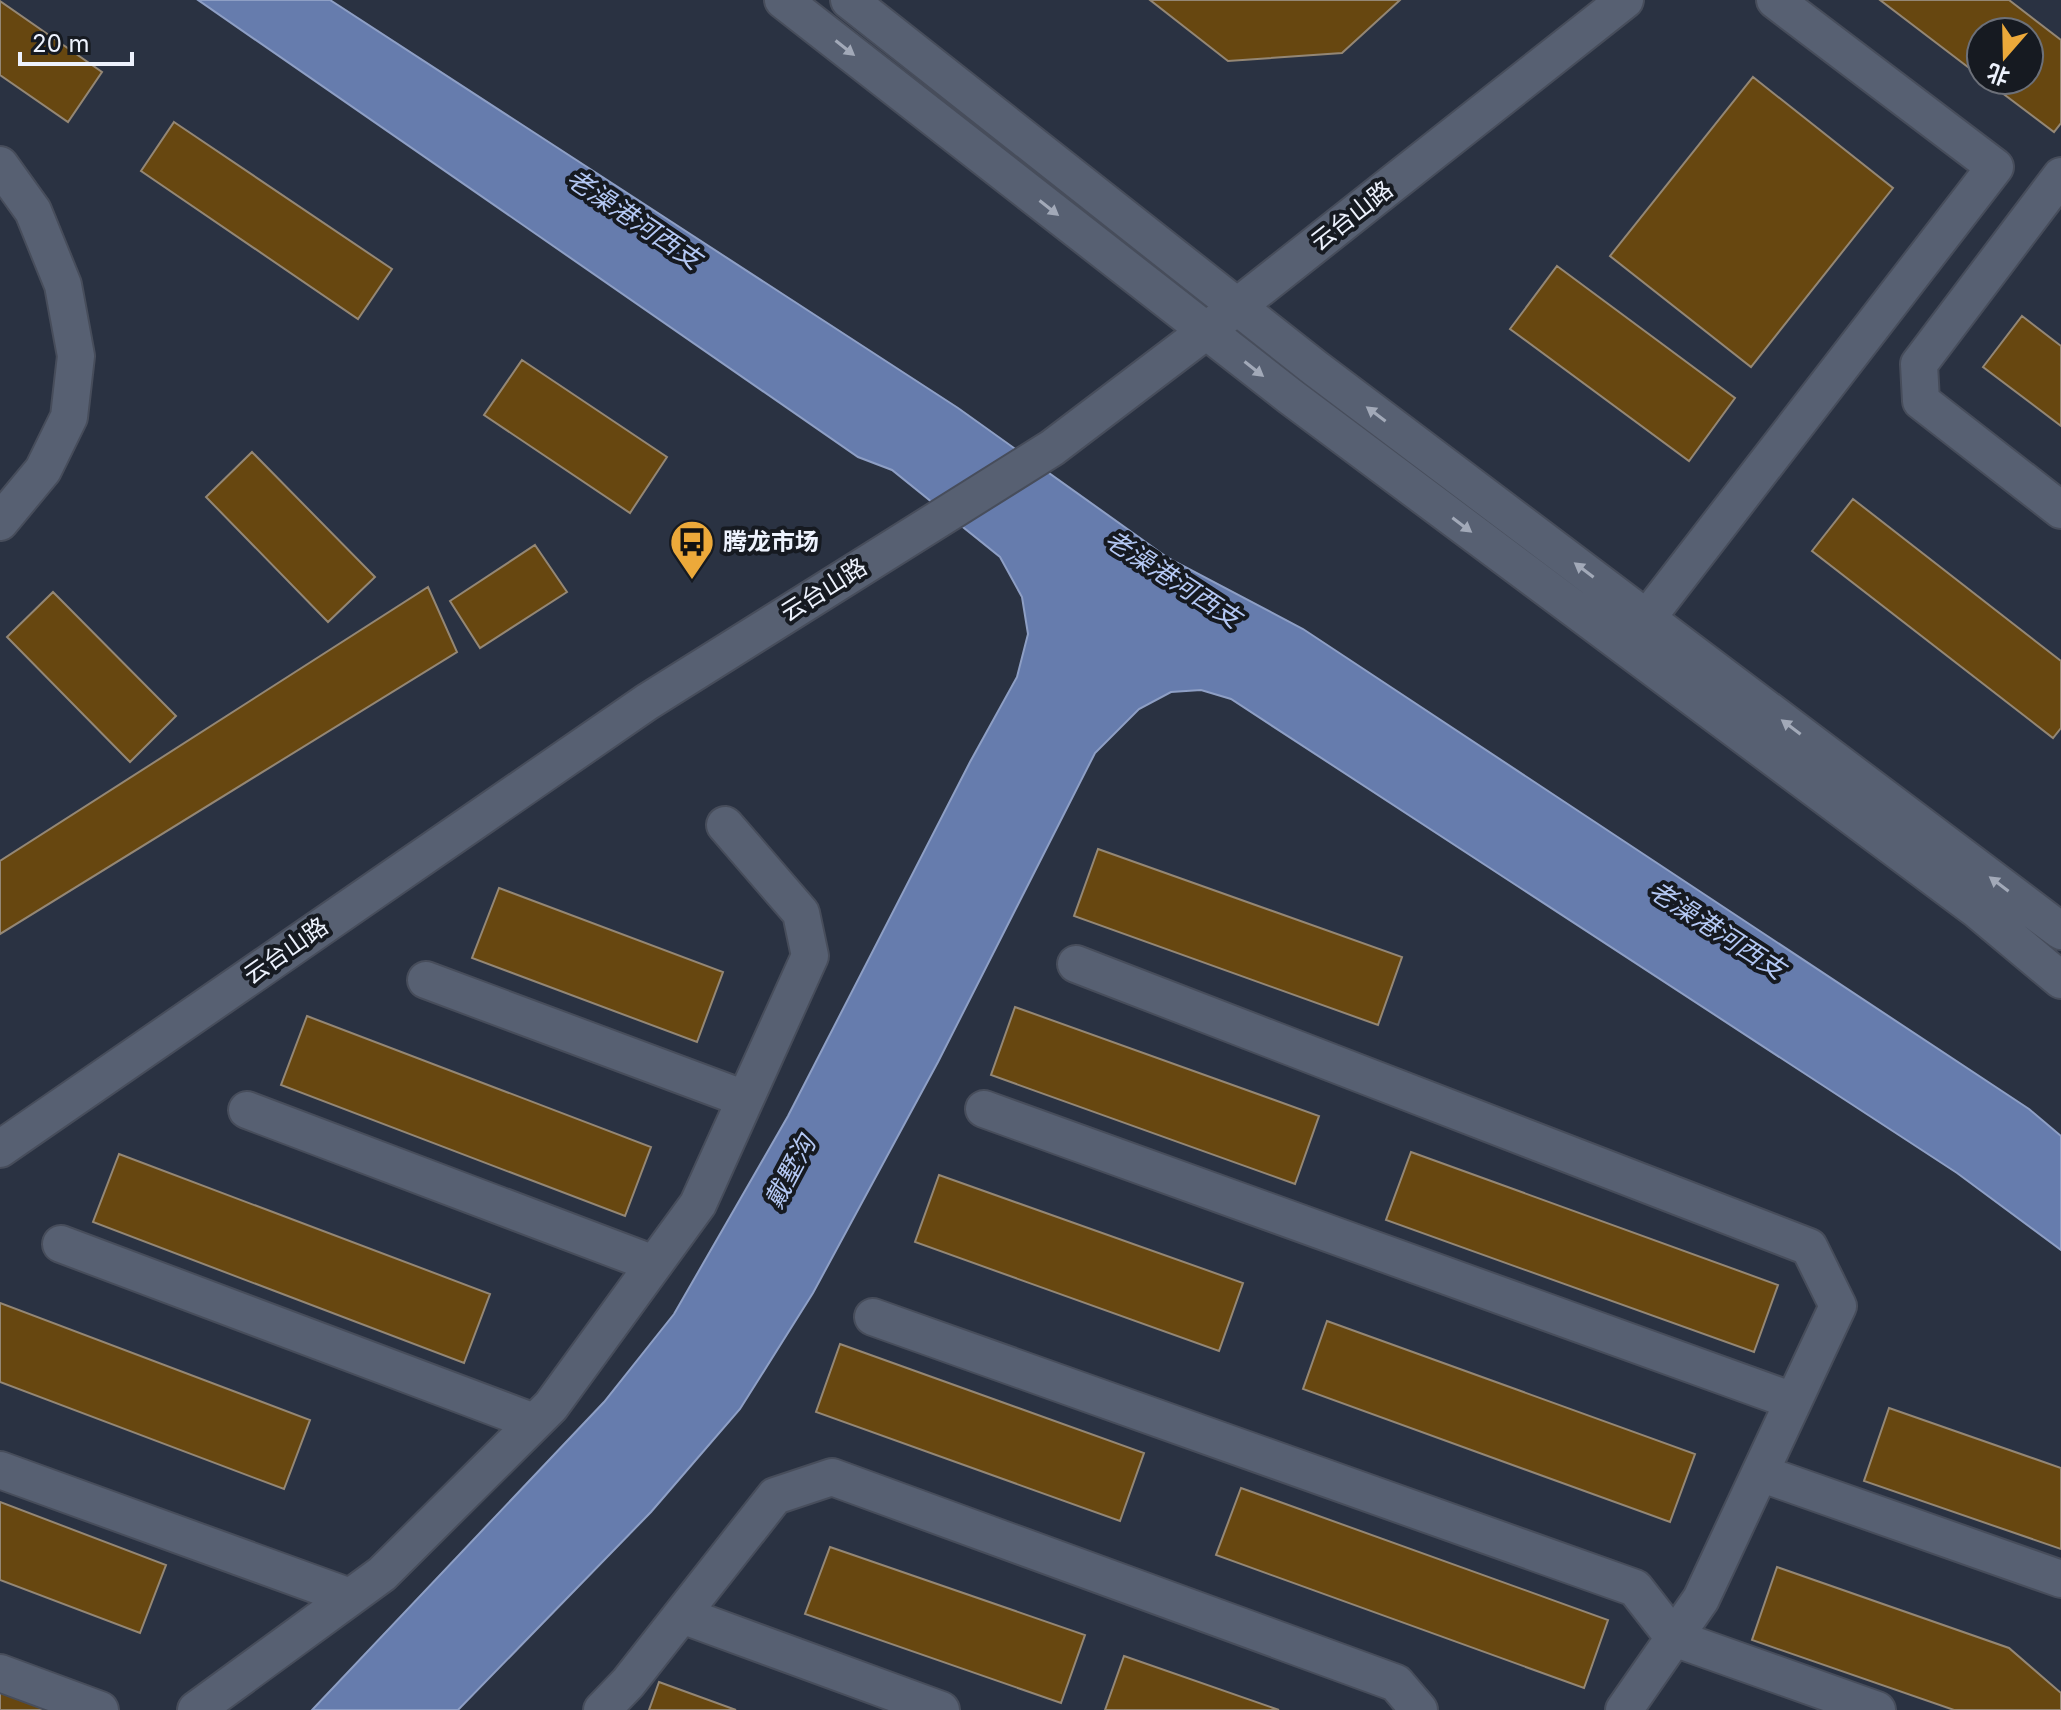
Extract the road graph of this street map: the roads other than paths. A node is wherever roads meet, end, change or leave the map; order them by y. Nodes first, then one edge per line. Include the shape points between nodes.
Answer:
1 (783, 0) edge
2 (849, 0) edge
3 (1625, 0) edge
4 (1775, 0) edge
5 (0, 165) edge
6 (2061, 176) edge
7 (1238, 306) junction
8 (1206, 331) junction
9 (2061, 510) edge
10 (0, 522) edge
11 (1647, 618) junction
12 (725, 825) dead end
13 (2061, 931) edge
14 (1076, 964) dead end
15 (426, 980) dead end
16 (2061, 980) edge
17 (745, 1099) junction
18 (984, 1109) dead end
19 (247, 1110) dead end
20 (0, 1149) edge
21 (61, 1244) dead end
22 (654, 1264) junction
23 (873, 1317) dead end
24 (1793, 1401) junction
25 (534, 1422) junction
26 (0, 1470) edge
27 (1760, 1473) junction
28 (2061, 1579) edge
29 (350, 1597) junction
30 (682, 1615) junction
31 (1674, 1638) junction
32 (0, 1673) edge
33 (100, 1710) edge
34 (196, 1710) edge
35 (602, 1710) edge
36 (941, 1710) edge
37 (1419, 1710) edge
38 (1624, 1710) edge
39 (1877, 1710) edge

1 -> 8 street
2 - 7 street
3 - 7 street, 云台山路
4 - 11 street via 1995,167
5 - 10 street via 33,211 63,285 76,356 69,417 43,470
6 - 9 street via 1919,364 1921,401
7 - 8 street, 云台山路
11 -> 7 street
8 -> 16 street via 1976,909
8 - 20 street, 云台山路 via 1052,448 647,702
13 -> 11 street
12 - 17 street via 801,913 810,956
14 - 24 street via 1809,1247 1838,1306
15 - 17 street
17 - 22 street via 698,1204
18 - 24 street
19 - 22 street
21 - 25 street
22 - 25 street
23 - 31 street via 1635,1588
24 - 27 street
25 - 29 street via 382,1574
26 - 29 street
27 - 28 street
27 - 31 street via 1701,1599
29 - 34 street
30 - 35 street
30 - 36 street
30 - 37 street via 775,1496 832,1477 1396,1683
31 - 38 street
31 - 39 street
32 - 33 street

